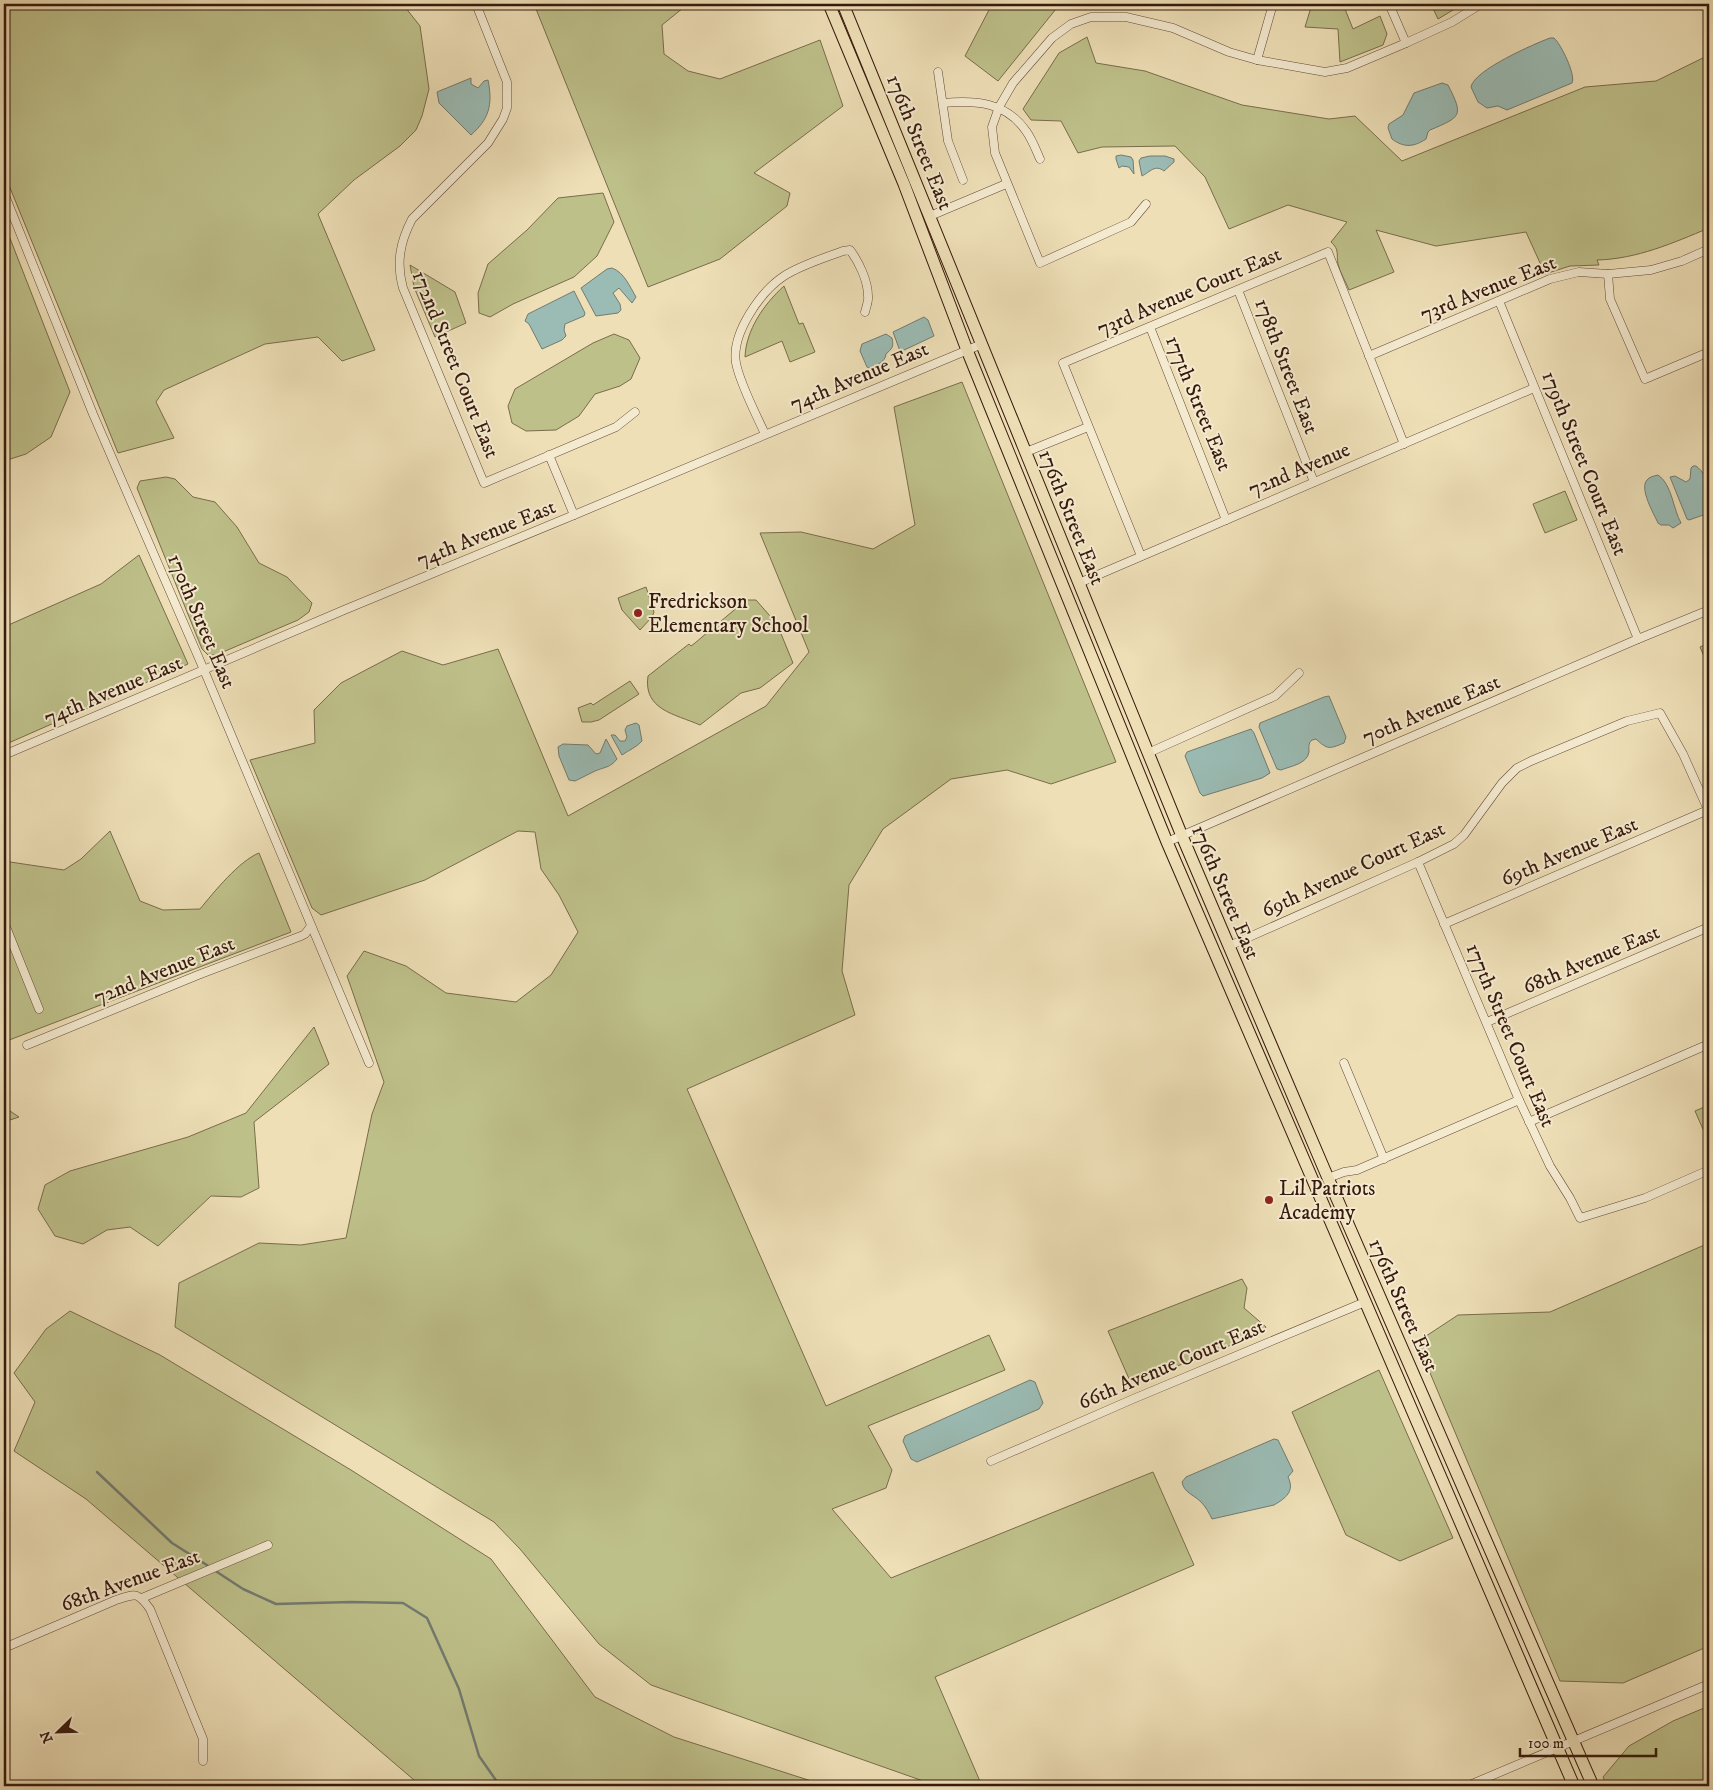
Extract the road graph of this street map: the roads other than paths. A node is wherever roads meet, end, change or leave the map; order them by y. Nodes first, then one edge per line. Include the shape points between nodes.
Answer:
1 (476, 4) edge
2 (829, 4) edge
3 (843, 4) edge
4 (1273, 4) edge
5 (1389, 4) edge
6 (1480, 4) edge
7 (1406, 42) junction
8 (1257, 60) junction
9 (938, 72) dead end
10 (943, 103) junction
11 (999, 106) junction
12 (1040, 159) dead end
13 (964, 180) dead end
14 (904, 184) junction
15 (1006, 184) junction
16 (4, 193) edge
17 (1146, 204) dead end
18 (930, 216) junction
19 (1709, 249) edge
20 (1608, 274) junction
21 (1238, 290) junction
22 (1499, 301) junction
23 (865, 312) dead end
24 (1150, 327) junction
25 (982, 344) junction
26 (967, 350) junction
27 (1709, 352) edge
28 (1369, 356) junction
29 (1534, 388) junction
30 (635, 412) dead end
31 (1088, 426) junction
32 (765, 434) junction
33 (1404, 444) junction
34 (1026, 452) junction
35 (549, 455) junction
36 (1314, 482) junction
37 (574, 515) junction
38 (1226, 520) junction
39 (1141, 556) junction
40 (1078, 583) junction
41 (1709, 610) edge
42 (1638, 639) junction
43 (204, 670) junction
44 (1299, 673) dead end
45 (1148, 753) junction
46 (4, 755) edge
47 (1709, 811) edge
48 (1182, 836) junction
49 (1167, 842) junction
50 (1418, 862) junction
51 (4, 922) edge
52 (1444, 924) junction
53 (311, 926) junction
54 (1709, 927) edge
55 (1229, 946) junction
56 (40, 1009) dead end
57 (1487, 1022) junction
58 (1709, 1044) edge
59 (27, 1045) dead end
60 (369, 1063) dead end
61 (1344, 1063) dead end
62 (1519, 1100) junction
63 (1529, 1122) junction
64 (1384, 1159) junction
65 (1709, 1170) edge
66 (1328, 1178) junction
67 (1365, 1302) junction
68 (1390, 1360) junction
69 (1427, 1406) junction
70 (990, 1461) dead end
71 (268, 1545) dead end
72 (142, 1598) junction
73 (4, 1648) edge
74 (1709, 1684) edge
75 (1573, 1742) junction
76 (1558, 1748) junction
77 (203, 1761) dead end
78 (1467, 1786) edge
79 (1574, 1786) edge
80 (1593, 1786) edge

1 - 35 street, 172nd Street Court East via 507,82 507,108 488,143 412,219 399,257 400,276 484,482
2 - 14 main road, 176th Street East
3 - 18 main road, 176th Street East
4 - 8 street
5 - 7 street
6 - 7 street via 1452,22
7 - 8 street via 1347,68 1324,72
8 - 11 street via 1173,28 1126,17 1091,17 1071,24 1052,38 1013,83
9 - 10 street
10 - 11 street via 980,102
10 - 13 street via 948,141
11 - 12 street via 1027,132
11 - 15 street via 992,127 993,142
14 - 18 main road via 921,213
14 - 26 main road, 176th Street East
15 - 17 street via 1040,263 1131,222
15 - 18 street
16 - 43 street, 170th Street East via 93,414
18 - 25 main road, 176th Street East
19 - 20 street, 73rd Avenue East via 1651,270
20 - 22 street, 73rd Avenue East via 1579,272 1565,275
20 - 27 street via 1610,299 1645,379
21 - 24 street, 73rd Avenue Court East
21 - 28 street, 73rd Avenue Court East via 1328,252
21 - 36 street, 178th Street East
22 - 28 street, 73rd Avenue East
22 - 29 street, 179th Street Court East
23 - 32 street via 869,298 867,287 850,250 802,267 774,283 740,332 737,346 736,363
24 - 31 street, 73rd Avenue Court East via 1063,363
24 - 38 street, 177th Street East
25 - 26 street, 74th Avenue East
25 - 34 main road, 176th Street East
26 - 32 street, 74th Avenue East
26 - 49 main road, 176th Street East
28 - 33 street
29 - 33 street, 72nd Avenue
29 - 42 street, 179th Street Court East
30 - 35 street via 616,427
31 - 34 street
31 - 39 street
32 - 37 street, 74th Avenue East
33 - 36 street, 72nd Avenue
34 - 40 main road, 176th Street East
35 - 37 street
36 - 38 street, 72nd Avenue
37 - 43 street, 74th Avenue East
38 - 39 street, 72nd Avenue
39 - 40 street, 72nd Avenue
40 - 45 main road, 176th Street East
41 - 42 street, 70th Avenue East
42 - 48 street, 70th Avenue East
43 - 46 street, 74th Avenue East
43 - 53 street, 170th Street East
44 - 45 street via 1275,696
45 - 48 main road, 176th Street East
47 - 50 street, 69th Avenue Court East via 1660,712 1626,721 1517,768 1464,835 1454,844
47 - 52 street, 69th Avenue East
48 - 49 street, 70th Avenue East
48 - 55 main road, 176th Street East
49 - 67 main road, 176th Street East
50 - 52 street, 177th Street Court East
50 - 55 street, 69th Avenue Court East
51 - 56 street
52 - 57 street, 177th Street Court East
53 - 59 street, 72nd Avenue East via 301,936
53 - 60 street, 170th Street East
54 - 57 street, 68th Avenue East
55 - 66 main road, 176th Street East
57 - 62 street, 177th Street Court East
58 - 63 street
61 - 64 street
62 - 63 street, 177th Street Court East
62 - 64 street
63 - 65 street, 177th Street Court East via 1580,1218 1645,1198
64 - 66 street
66 - 69 main road, 176th Street East
67 - 68 main road, 176th Street East
67 - 70 street, 66th Avenue Court East
68 - 69 main road via 1419,1404
68 - 76 main road, 176th Street East
69 - 75 main road, 176th Street East
71 - 72 street, 68th Avenue East
72 - 73 street, 68th Avenue East via 133,1594 116,1600
72 - 77 street via 150,1609 203,1739
74 - 75 street
75 - 76 street
75 - 80 main road, 176th Street East
76 - 78 street
76 - 79 main road, 176th Street East

